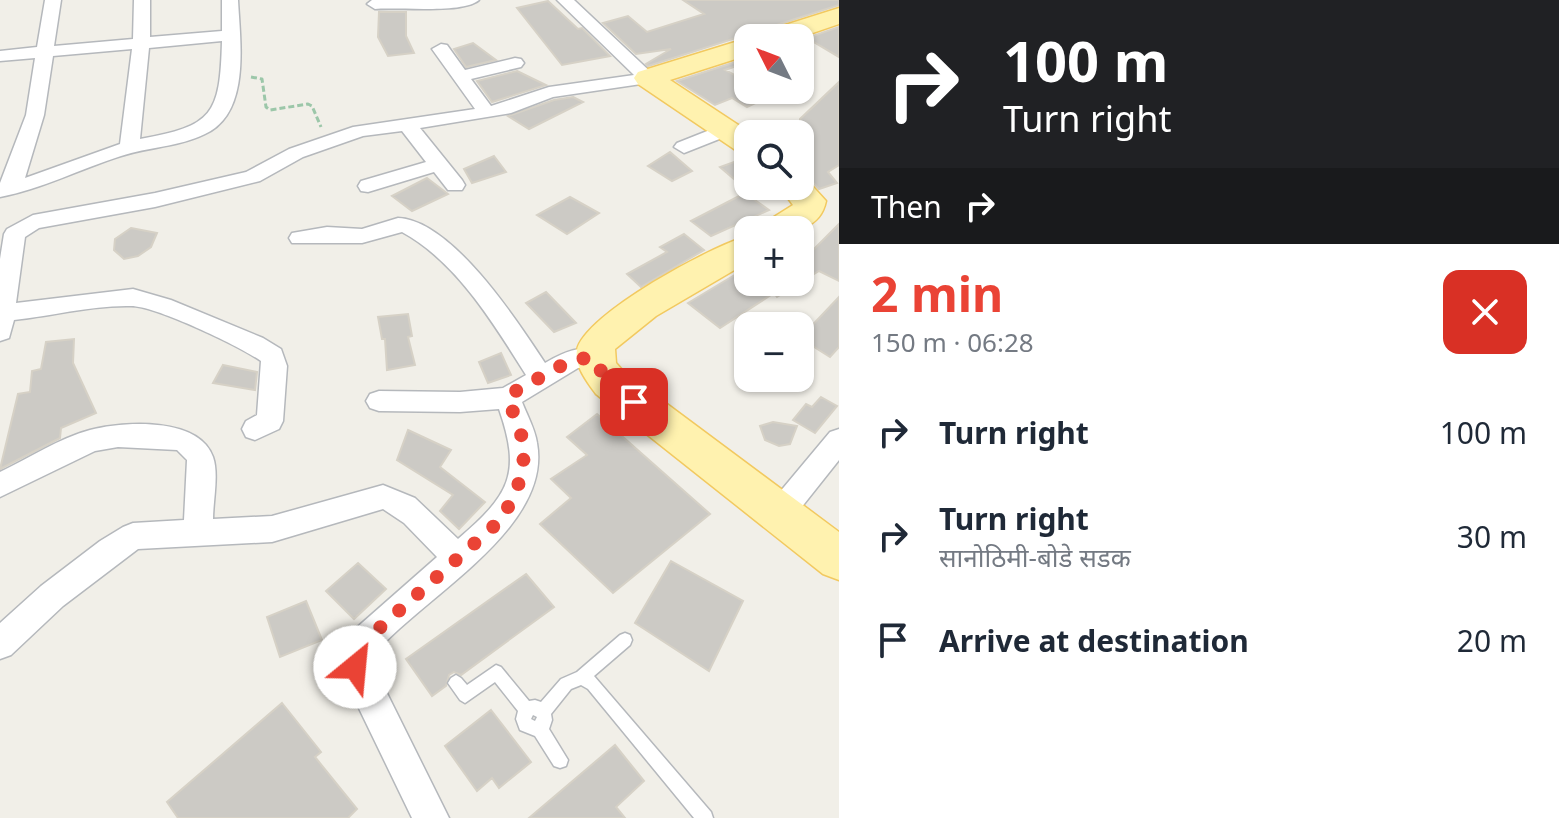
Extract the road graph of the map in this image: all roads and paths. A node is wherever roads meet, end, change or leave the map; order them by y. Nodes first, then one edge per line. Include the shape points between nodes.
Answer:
1 (53, 0) edge
2 (142, 0) edge
3 (230, 0) edge
4 (471, 0) edge
5 (565, 0) edge
6 (375, 4) dead end
7 (839, 16) edge
8 (814, 24) edge
9 (231, 35) junction
10 (141, 44) junction
11 (441, 49) dead end
12 (734, 50) edge
13 (44, 52) junction
14 (0, 56) edge
15 (515, 63) dead end
16 (229, 76) junction
17 (460, 76) junction
18 (648, 78) junction
19 (486, 112) junction
20 (406, 124) junction
21 (734, 136) edge
22 (734, 139) edge
23 (326, 140) junction
24 (129, 147) junction
25 (684, 147) dead end
26 (436, 165) junction
27 (455, 185) dead end
28 (368, 186) dead end
29 (5, 189) edge
30 (809, 200) edge
31 (799, 216) edge
32 (300, 238) dead end
33 (734, 255) edge
34 (2, 322) edge
35 (595, 358) junction
36 (541, 377) junction
37 (508, 398) junction
38 (379, 401) dead end
39 (255, 429) dead end
40 (839, 440) edge
41 (0, 485) edge
42 (779, 514) junction
43 (198, 533) junction
44 (458, 559) junction
45 (839, 559) edge
46 (625, 640) dead end
47 (0, 644) edge
48 (582, 677) junction
49 (456, 683) dead end
50 (531, 721) junction
51 (560, 760) dead end
52 (431, 818) edge
53 (705, 818) edge

1 - 13 street
2 - 10 street
3 - 9 street
4 - 6 street
5 - 18 street
7 - 8 main road
9 - 10 street
9 - 16 street
10 - 13 street
10 - 24 street
11 - 17 street
12 - 18 main road
13 - 14 street
13 - 29 street via 35,115
15 - 17 street
16 - 23 path via 260,77 270,110 312,106
16 - 24 street via 216,121 182,137
17 - 19 street
18 - 19 street via 549,92
18 - 21 main road
19 - 20 street
20 - 23 street
20 - 26 street
22 - 25 street
23 - 34 street via 253,177 33,222 15,234
24 - 29 street via 82,160 31,185
26 - 27 street
26 - 28 street
30 - 31 main road via 808,210
32 - 36 street via 364,236 400,224 410,226 470,280
33 - 35 main road via 615,326 596,346
34 - 39 street via 133,297 254,344 272,356 275,366 270,421
35 - 36 street via 573,359
35 - 42 main road via 610,383
36 - 37 street
37 - 38 street
37 - 44 street via 524,443 523,474 503,518
40 - 42 street
41 - 43 street via 90,441 118,436 182,439 201,460
42 - 45 main road
43 - 44 street via 272,529 383,497 399,501
43 - 47 street via 133,536 52,596
44 - 52 street via 354,655 355,667
46 - 48 lane
48 - 50 lane via 566,684
48 - 53 lane
49 - 50 lane via 465,695 496,672
50 - 51 lane

